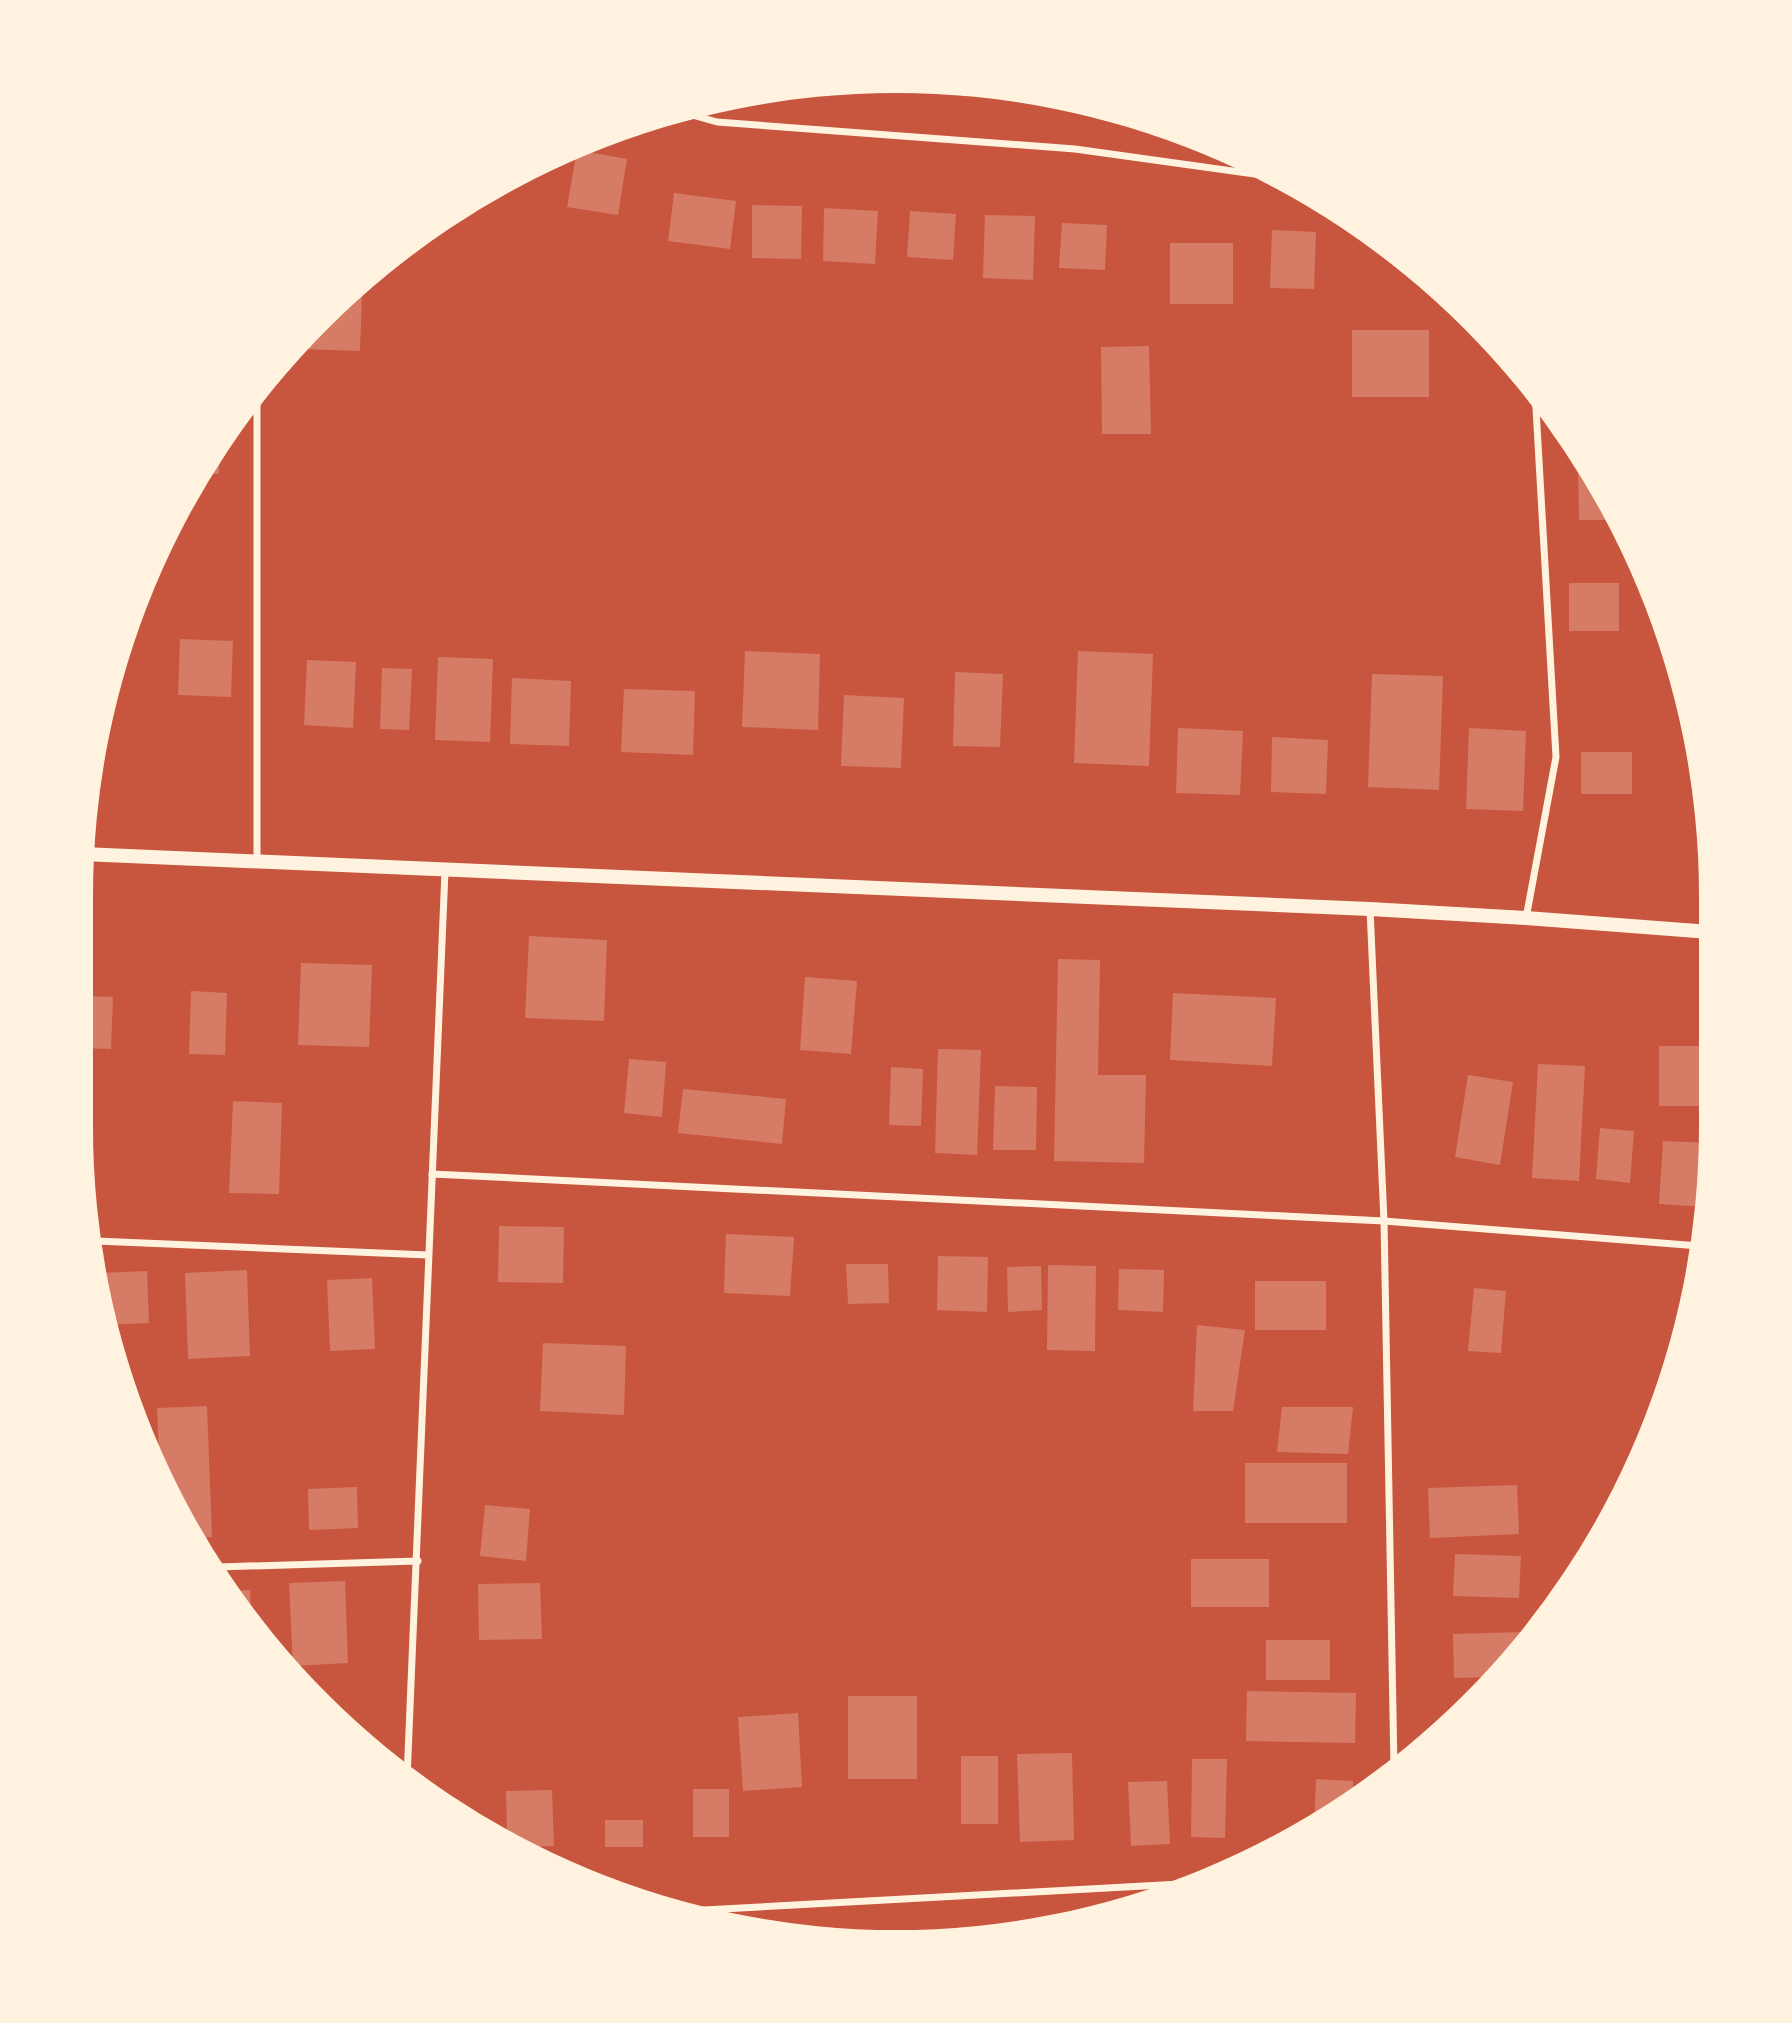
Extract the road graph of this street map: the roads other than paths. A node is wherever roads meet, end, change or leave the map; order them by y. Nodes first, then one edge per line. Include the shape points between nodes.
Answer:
1 (700, 117) edge
2 (1244, 173) edge
3 (257, 410) edge
4 (1536, 411) edge
5 (94, 855) edge
6 (257, 862) junction
7 (445, 870) junction
8 (1370, 909) junction
9 (1526, 918) junction
10 (1699, 931) edge
11 (432, 1174) junction
12 (1384, 1221) junction
13 (101, 1241) edge
14 (1690, 1245) edge
15 (428, 1255) junction
16 (418, 1561) junction
17 (224, 1567) edge
18 (1395, 1756) edge
19 (408, 1765) edge
20 (1162, 1885) edge
21 (715, 1909) edge

1 - 2 street via 1075,149
3 - 6 street
4 - 9 street via 1556,757
5 - 6 main road
6 - 7 main road
7 - 8 main road
7 - 11 street
8 - 9 main road
8 - 12 street
9 - 10 main road
11 - 12 street
11 - 15 street
12 - 14 street
12 - 18 street
13 - 15 street
15 - 16 street
16 - 17 street
16 - 19 street
20 - 21 street

